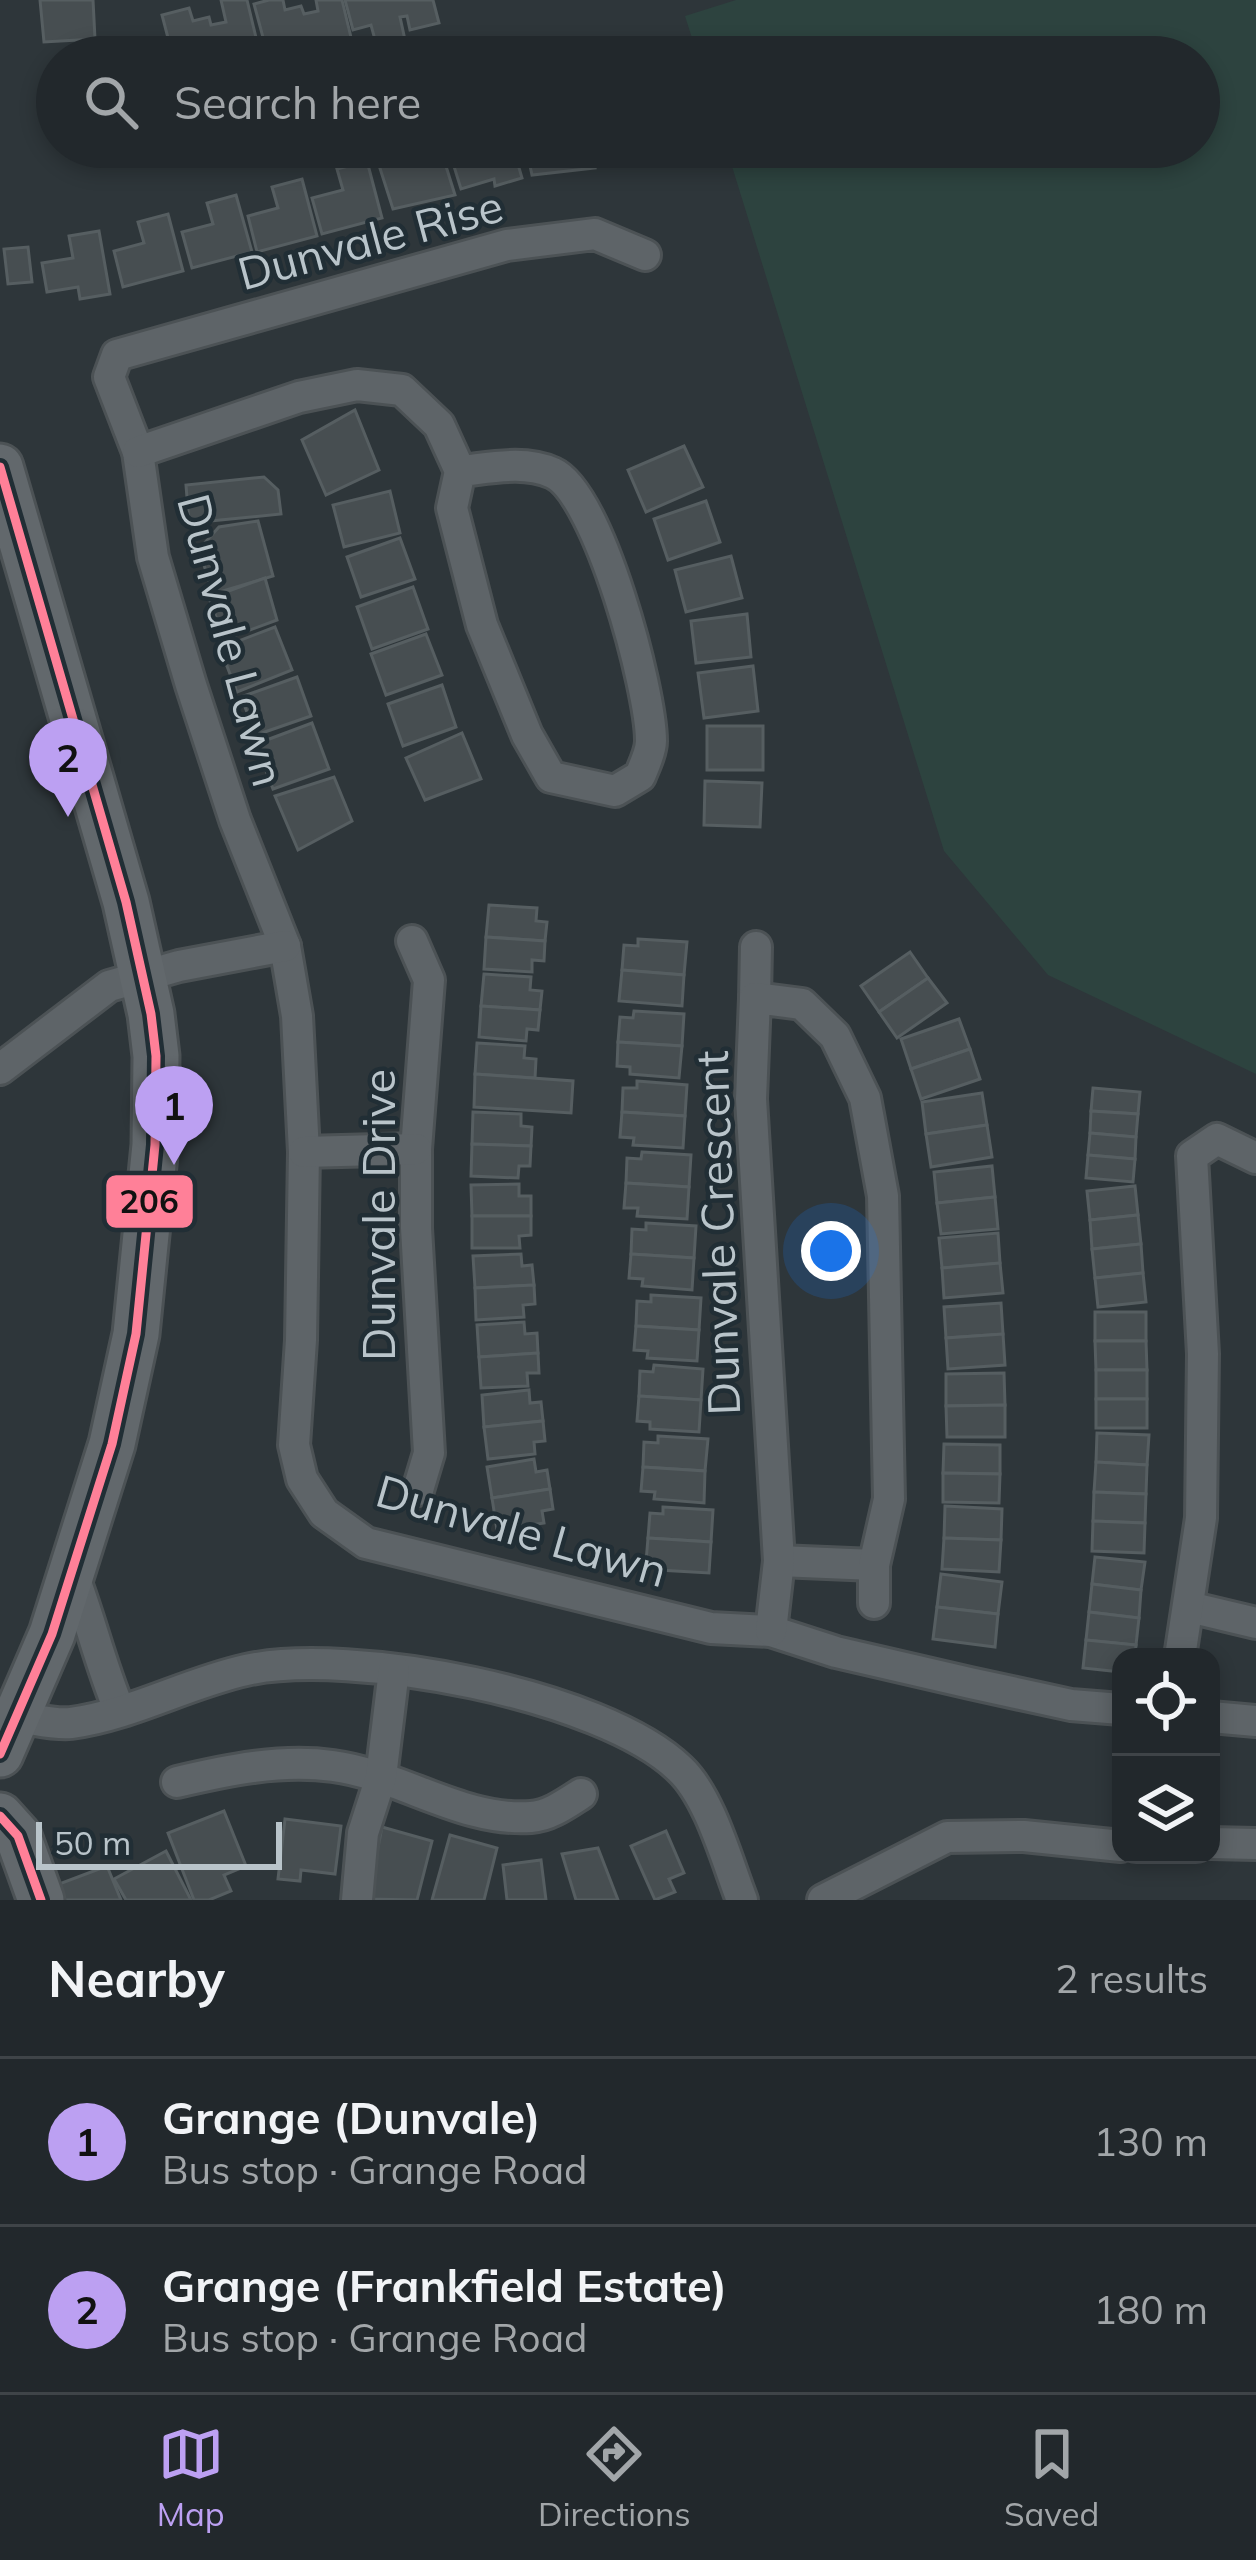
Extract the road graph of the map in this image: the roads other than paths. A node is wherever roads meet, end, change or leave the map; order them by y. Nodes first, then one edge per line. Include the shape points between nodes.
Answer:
1 (645, 255) dead end
2 (117, 355) joint
3 (138, 452) junction
4 (0, 467) edge
5 (460, 471) junction
6 (412, 941) dead end
7 (286, 946) junction
8 (756, 947) dead end
9 (143, 976) junction
10 (755, 998) junction
11 (0, 1070) edge
12 (416, 1149) junction
13 (304, 1151) junction
14 (1256, 1158) edge
15 (418, 1490) dead end
16 (778, 1561) junction
17 (874, 1565) junction
18 (72, 1572) junction
19 (874, 1604) dead end
20 (1189, 1607) junction
21 (1256, 1623) edge
22 (771, 1631) junction
23 (1182, 1648) edge
24 (394, 1670) junction
25 (1112, 1708) edge
26 (119, 1709) junction
27 (1220, 1718) edge
28 (1256, 1721) edge
29 (9, 1736) edge
30 (381, 1777) junction
31 (177, 1782) dead end
32 (581, 1793) dead end
33 (0, 1816) edge
34 (1220, 1843) edge
35 (1256, 1844) edge
36 (1112, 1845) edge
37 (41, 1900) edge
38 (357, 1900) edge
39 (742, 1900) edge
40 (823, 1900) edge

1 - 2 street, Dunvale Rise via 595,234 507,245
2 - 3 street, Dunvale Lawn via 109,377
3 - 5 street via 357,385 402,390 439,425
3 - 7 street, Dunvale Lawn via 153,557 191,686
4 - 9 main road
5 - 5 street via 452,508 482,625 526,735 551,777 614,791 640,776 652,743 614,576 584,505 556,474 518,465
6 - 12 street, Dunvale Drive via 429,980
7 - 9 street
7 - 13 street, Dunvale Lawn
8 - 10 street
9 - 11 street via 109,986
9 - 18 main road via 155,1056 155,1145 136,1334
10 - 16 street, Dunvale Crescent via 751,1099
10 - 17 street, Dunvale Crescent via 802,1004 835,1036 866,1098 884,1196 889,1499
12 - 13 street
12 - 15 street, Dunvale Drive via 429,1453
13 - 22 street, Dunvale Lawn via 294,1445 302,1479 324,1513 366,1543 711,1628
14 - 20 street via 1217,1139 1192,1156 1203,1354 1201,1519
16 - 17 street
16 - 22 street, Dunvale Crescent
17 - 19 street, Dunvale Crescent
18 - 26 street
18 - 29 main road
20 - 21 street
20 - 23 street
22 - 25 street, Dunvale Lawn via 970,1683
24 - 26 street via 247,1670
24 - 30 street
24 - 39 street via 481,1685 611,1724 656,1751 694,1785
26 - 29 street
27 - 28 street
30 - 31 street via 276,1765
30 - 32 street via 468,1810 533,1817
30 - 38 street via 363,1833
33 - 37 main road via 18,1836
34 - 35 street
36 - 40 street via 947,1837

